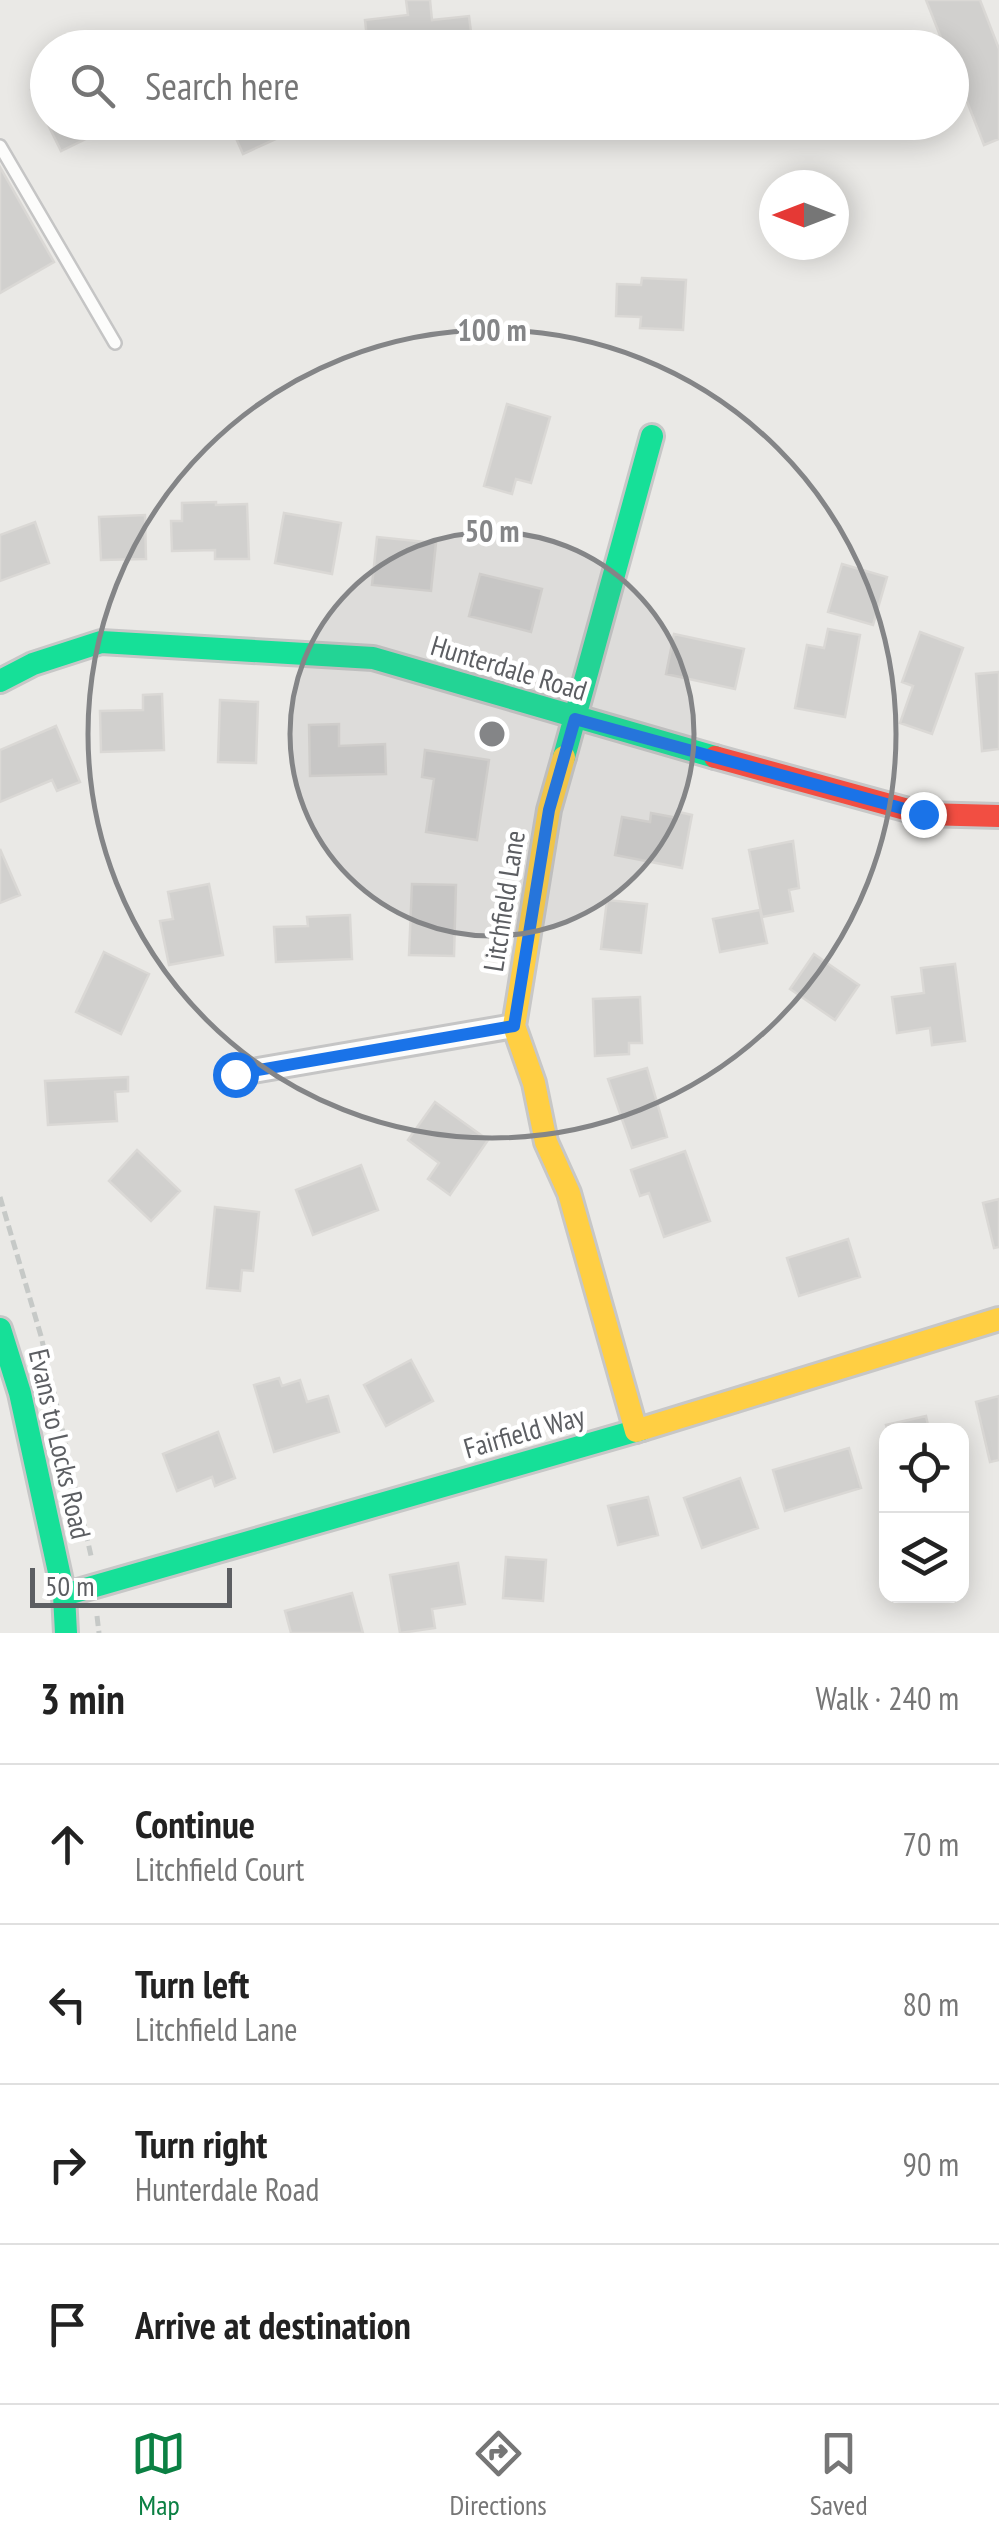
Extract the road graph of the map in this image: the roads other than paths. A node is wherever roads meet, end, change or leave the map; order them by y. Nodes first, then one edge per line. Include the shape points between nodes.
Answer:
1 (0, 146) edge
2 (115, 343) dead end
3 (652, 436) dead end
4 (0, 681) edge
5 (575, 719) junction
6 (999, 816) edge
7 (514, 1026) junction
8 (235, 1074) dead end
9 (999, 1319) edge
10 (0, 1329) edge
11 (636, 1431) junction
12 (64, 1594) junction
13 (66, 1633) edge

1 - 2 lane
3 - 5 street, Litchfield Lane
4 - 5 street, Hunterdale Road via 100,642 373,658
5 - 6 street, Hunterdale Road via 923,814
5 - 7 street, Litchfield Lane via 549,810
7 - 8 street
7 - 11 street, Litchfield Lane
9 - 11 street, Fairfield Way
10 - 12 street, Evans to Locks Road
11 - 12 street, Fairfield Way
12 - 13 street, Evans to Locks Road

